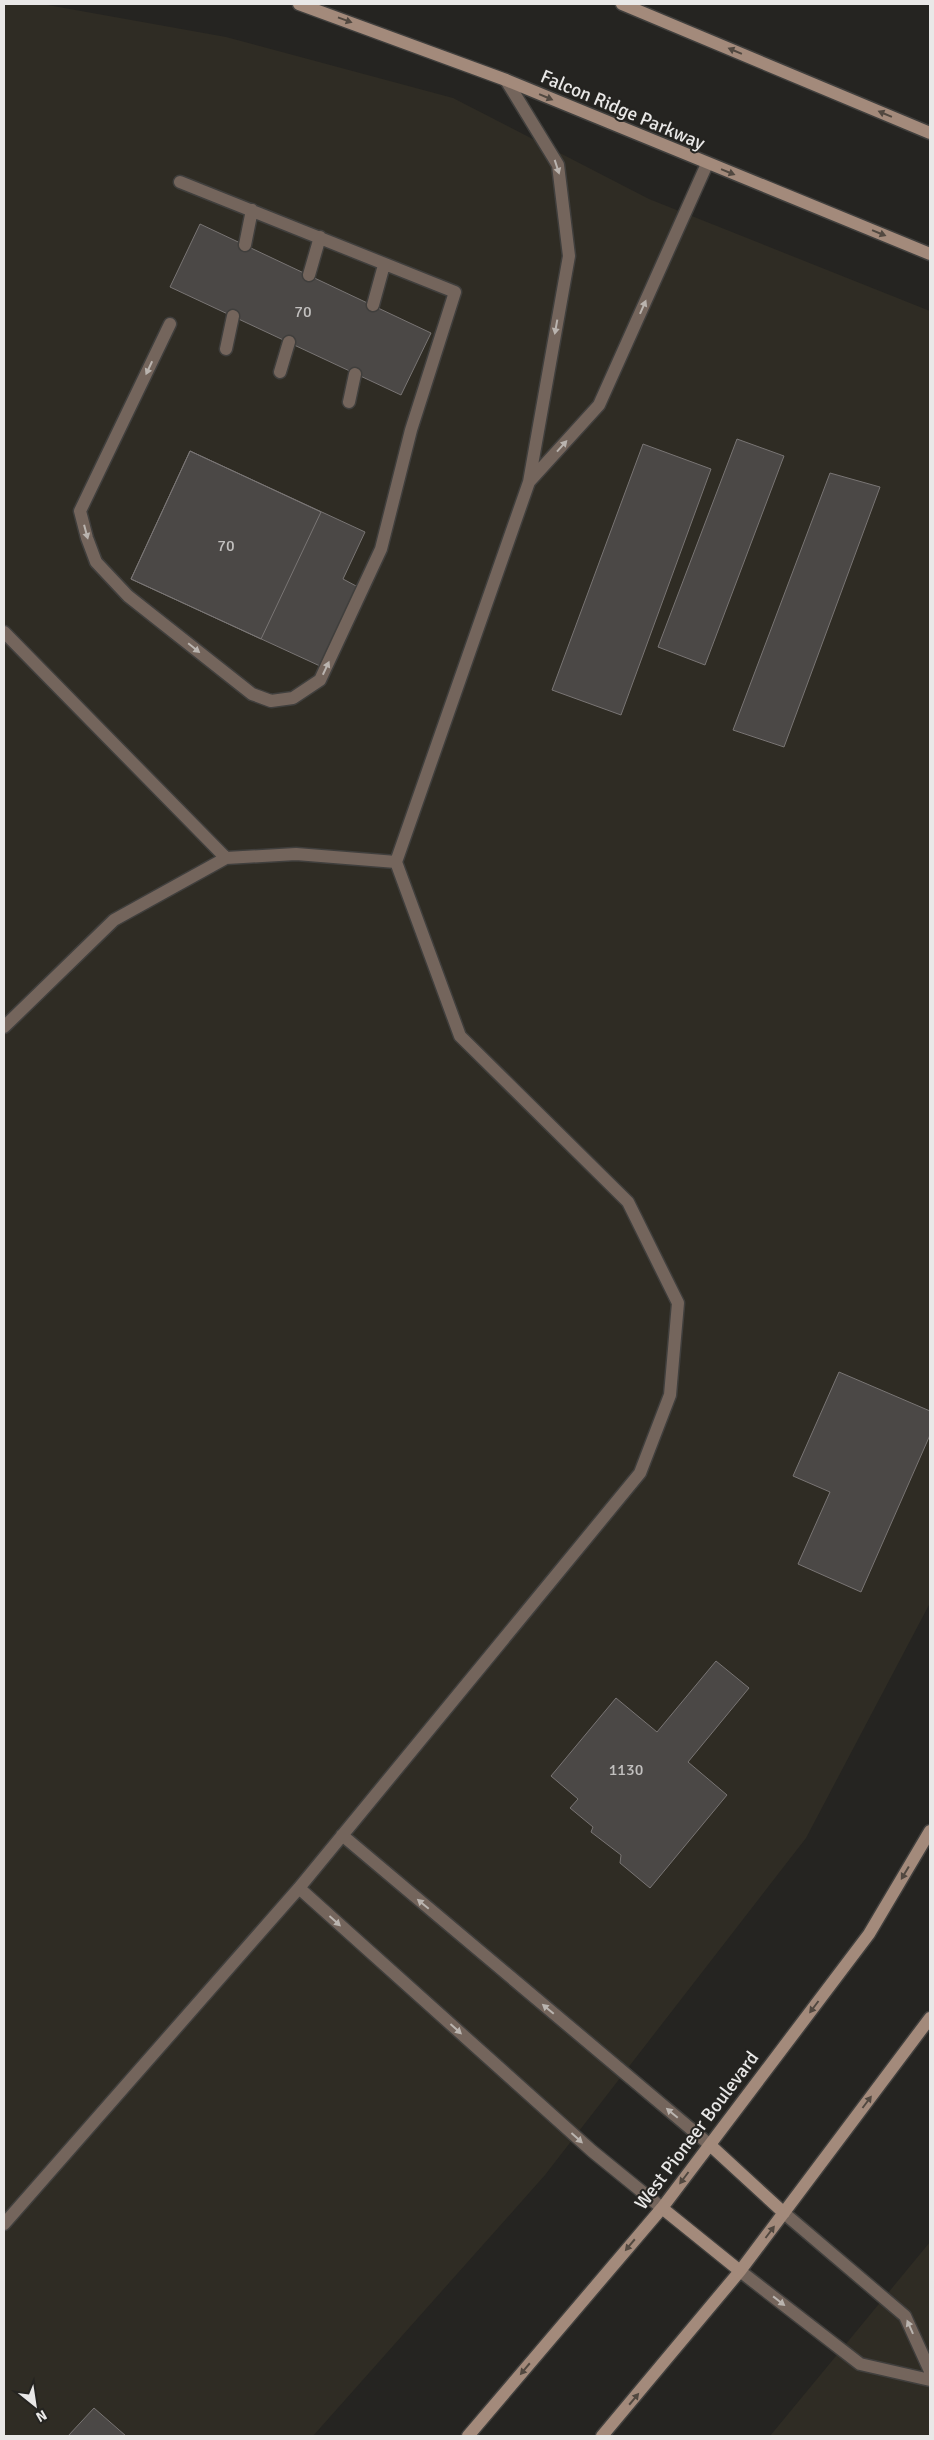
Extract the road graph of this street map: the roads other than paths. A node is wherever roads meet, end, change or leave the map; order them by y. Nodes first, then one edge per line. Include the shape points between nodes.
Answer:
1 (299, 4) edge
2 (622, 4) edge
3 (506, 80) junction
4 (930, 133) edge
5 (707, 164) junction
6 (180, 182) dead end
7 (252, 210) junction
8 (320, 237) junction
9 (245, 245) dead end
10 (930, 254) edge
11 (384, 265) junction
12 (309, 275) dead end
13 (373, 305) dead end
14 (233, 316) dead end
15 (170, 324) dead end
16 (289, 342) dead end
17 (226, 349) dead end
18 (280, 372) dead end
19 (356, 374) dead end
20 (348, 402) dead end
21 (529, 482) junction
22 (4, 632) edge
23 (226, 858) junction
24 (396, 862) junction
25 (4, 1027) edge
26 (930, 1831) edge
27 (342, 1835) junction
28 (299, 1888) junction
29 (930, 2018) edge
30 (710, 2145) junction
31 (662, 2208) junction
32 (784, 2213) junction
33 (4, 2224) edge
34 (740, 2271) junction
35 (930, 2371) edge
36 (930, 2380) edge
37 (468, 2436) edge
38 (602, 2436) edge

1 -> 3 main road, Falcon Ridge Parkway
4 -> 2 main road
3 -> 5 main road, Falcon Ridge Parkway
3 -> 21 street via 558,165 569,256
5 -> 10 main road, Falcon Ridge Parkway
21 -> 5 street via 599,405
6 - 7 street
7 - 8 street
7 - 9 street
8 - 11 street
8 - 12 street
11 - 13 street
15 -> 11 street via 80,511 87,538 96,562 128,596 252,694 271,700 293,698 320,680 381,549 411,430 455,292
14 - 17 street
16 - 18 street
19 - 20 street
21 - 24 street
22 - 23 street
23 - 24 street via 296,854
23 - 25 street via 114,920
24 - 27 street via 460,1036 628,1202 678,1304 670,1395 640,1473
26 -> 30 main road, West Pioneer Boulevard via 869,1934
27 - 28 street
30 -> 27 street
28 -> 31 street via 592,2151
28 - 33 street
32 -> 29 main road
30 -> 31 main road, West Pioneer Boulevard
30 - 32 main road
31 - 34 main road
31 -> 37 main road, West Pioneer Boulevard
34 -> 32 main road
35 -> 32 street via 905,2316
34 -> 36 street via 860,2364
38 -> 34 main road

